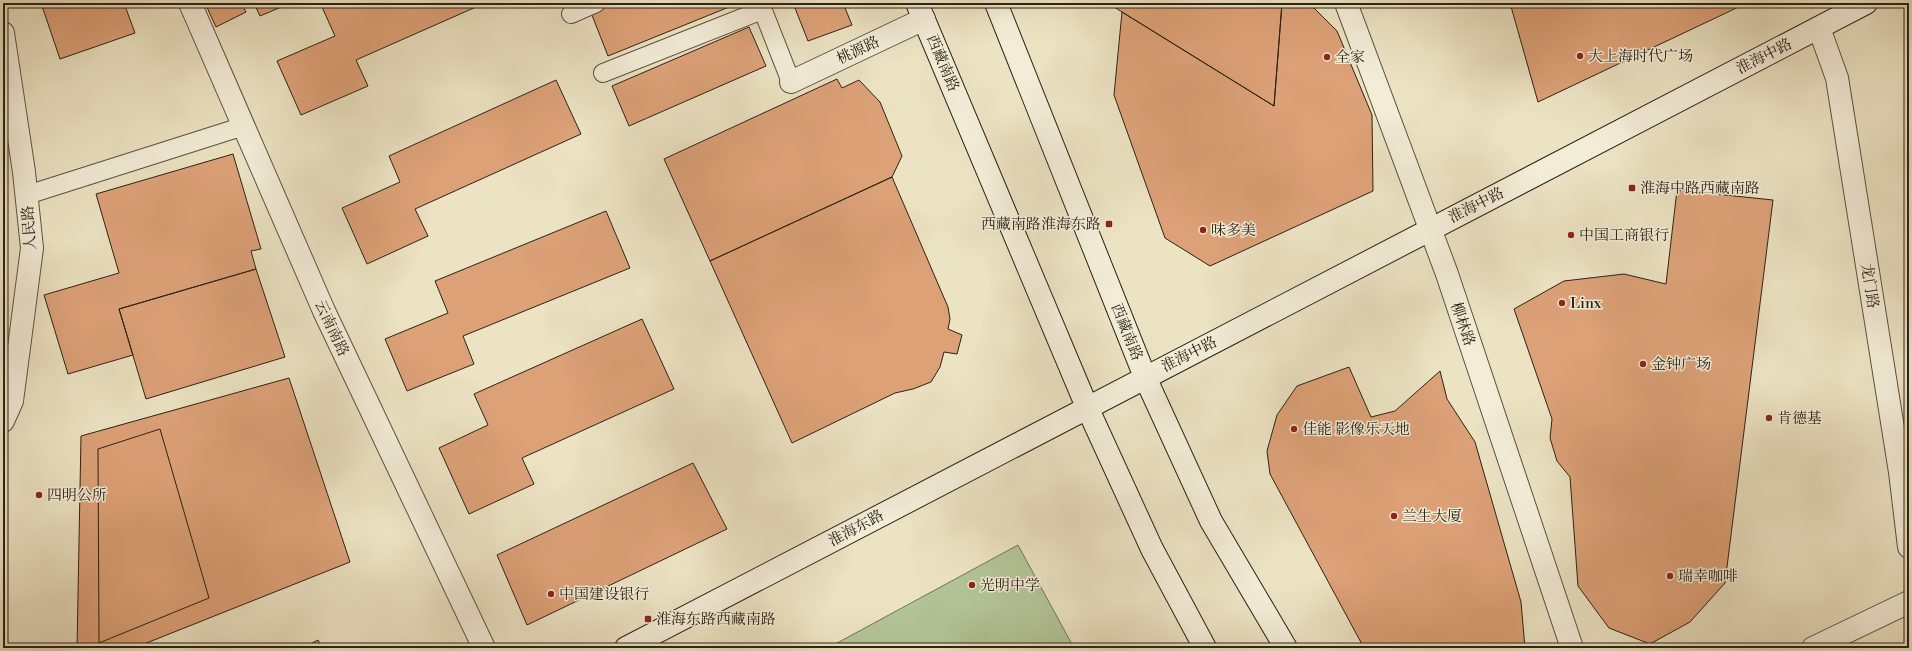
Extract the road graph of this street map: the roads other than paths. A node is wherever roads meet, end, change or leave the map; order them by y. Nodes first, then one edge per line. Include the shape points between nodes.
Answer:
1 (190, 3) edge
2 (596, 3) edge
3 (996, 3) edge
4 (1346, 3) edge
5 (1866, 3) edge
6 (761, 6) edge
7 (921, 11) edge
8 (571, 14) dead end
9 (1819, 28) junction
10 (3, 33) edge
11 (603, 73) dead end
12 (791, 82) joint
13 (244, 126) junction
14 (27, 195) junction
15 (1431, 228) junction
16 (1145, 377) junction
17 (1087, 407) junction
18 (3, 421) edge
19 (1909, 547) edge
20 (1909, 602) edge
21 (484, 648) edge
22 (626, 648) edge
23 (1205, 648) edge
24 (1286, 648) edge
25 (1572, 648) edge
26 (1812, 648) edge

1 - 13 main road, 云南南路
2 - 8 lane
3 - 16 main road, 西藏南路
4 - 15 main road, 柳林路
5 - 9 main road, 淮海中路
6 - 11 lane
6 - 12 lane
7 - 12 main road, 桃源路
7 - 17 main road, 西藏南路
9 - 15 main road, 淮海中路
9 - 19 main road, 龙门路 via 1837,78 1900,472
10 - 14 main road, 人民路
13 - 14 lane
13 - 21 main road, 云南南路 via 324,312
14 - 18 main road, 人民路 via 32,248 12,401
15 - 16 main road, 淮海中路
15 - 25 main road, 柳林路
16 - 17 main road, 淮海中路
16 - 24 main road, 西藏南路 via 1210,521
17 - 22 main road, 淮海东路
17 - 23 main road, 西藏南路 via 1152,549
20 - 26 main road

